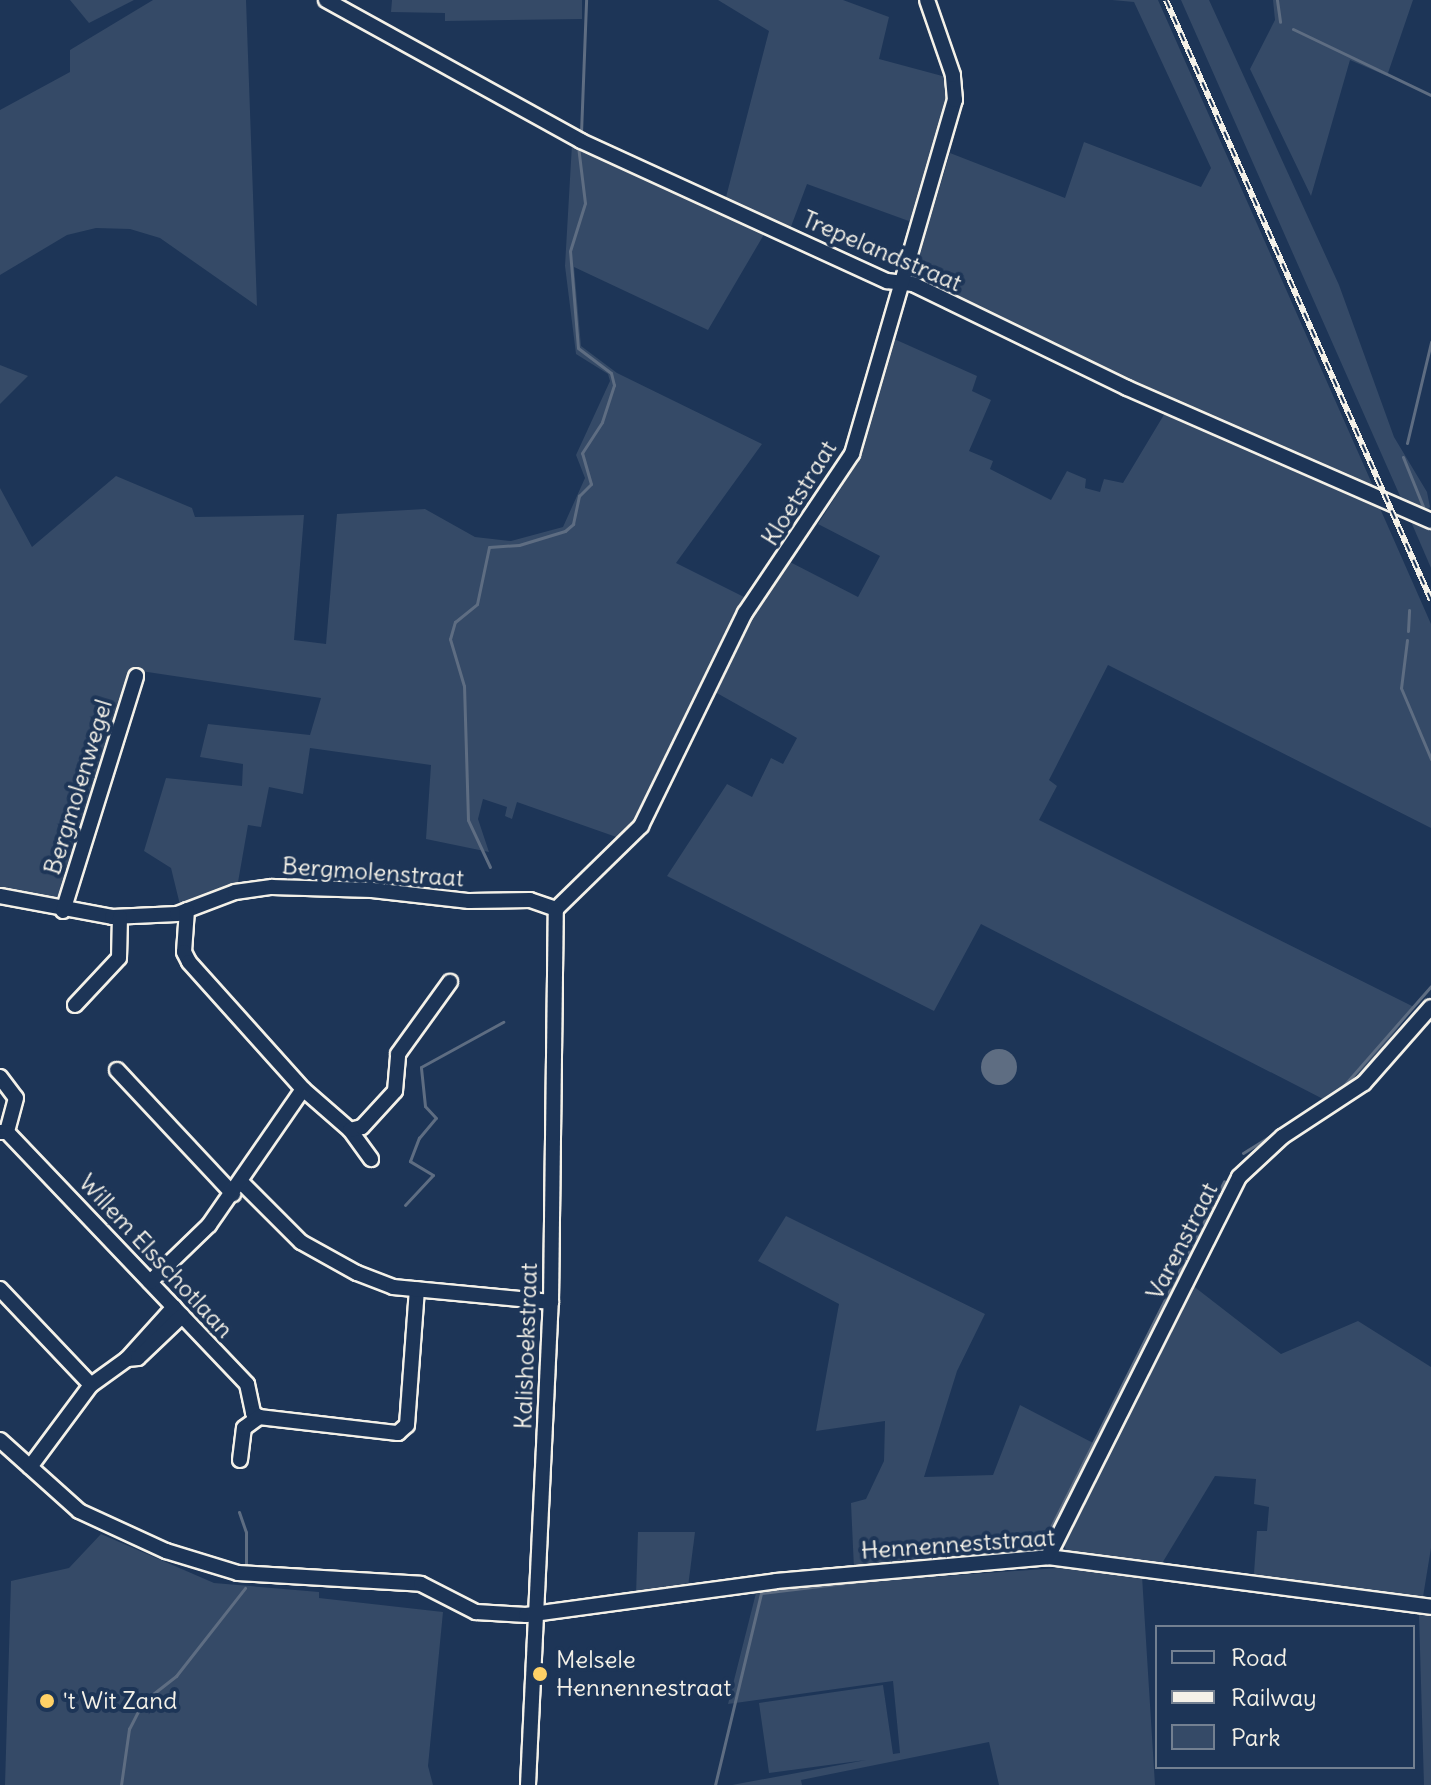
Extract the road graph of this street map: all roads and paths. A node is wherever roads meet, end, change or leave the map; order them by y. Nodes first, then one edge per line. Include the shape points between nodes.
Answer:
1 (326, 0) edge
2 (927, 0) edge
3 (902, 282) junction
4 (1431, 521) edge
5 (136, 676) dead end
6 (0, 896) edge
7 (556, 909) junction
8 (187, 910) junction
9 (63, 911) junction
10 (120, 917) junction
11 (450, 982) dead end
12 (75, 1005) dead end
13 (1431, 1007) edge
14 (117, 1070) dead end
15 (0, 1077) edge
16 (303, 1089) junction
17 (350, 1130) junction
18 (3, 1132) edge
19 (371, 1159) dead end
20 (237, 1188) junction
21 (150, 1282) junction
22 (0, 1289) edge
23 (417, 1289) junction
24 (551, 1302) junction
25 (178, 1312) junction
26 (91, 1385) junction
27 (259, 1417) junction
28 (0, 1440) edge
29 (240, 1460) dead end
30 (30, 1467) junction
31 (1048, 1557) junction
32 (1431, 1607) edge
33 (534, 1614) junction
34 (528, 1785) edge

1 - 3 street, Trepelandstraat via 581,141 887,281
2 - 3 street, Kloetstraat via 953,75 955,100
3 - 4 street, Trepelandstraat
3 - 7 street, Kloetstraat via 852,454 839,479 745,613 641,826
5 - 9 street, Bergmolenwegel
6 - 9 street, Bergmolenstraat
7 - 8 street, Bergmolenstraat via 530,900 469,901 372,890 272,887 235,892
7 - 24 street, Kalishoekstraat
8 - 10 street, Bergmolenstraat
8 - 16 street via 184,952 189,962
9 - 10 street, Bergmolenstraat
10 - 12 street via 119,958
11 - 17 street via 398,1054 395,1091 362,1127
13 - 31 street, Varenstraat via 1364,1083 1282,1137 1239,1177
14 - 20 street
15 - 18 street via 16,1098
16 - 17 street
16 - 20 street
17 - 19 street
18 - 21 street, Willem Elsschotlaan
20 - 21 street via 209,1225
20 - 23 street via 324,1258 393,1287
21 - 25 street, Willem Elsschotlaan
22 - 26 street
23 - 24 street
23 - 27 street via 407,1425 400,1432 389,1435
24 - 33 street, Kalishoekstraat
25 - 26 street
25 - 27 street, Willem Elsschotlaan via 247,1384 253,1413
26 - 30 street
27 - 29 street via 244,1428
28 - 30 street, Hennenneststraat
30 - 33 street, Hennenneststraat via 96,1523 228,1571 421,1584 470,1611
31 - 32 street, Hennenneststraat
31 - 33 street, Hennenneststraat via 776,1581
33 - 34 street, Kalishoekstraat

